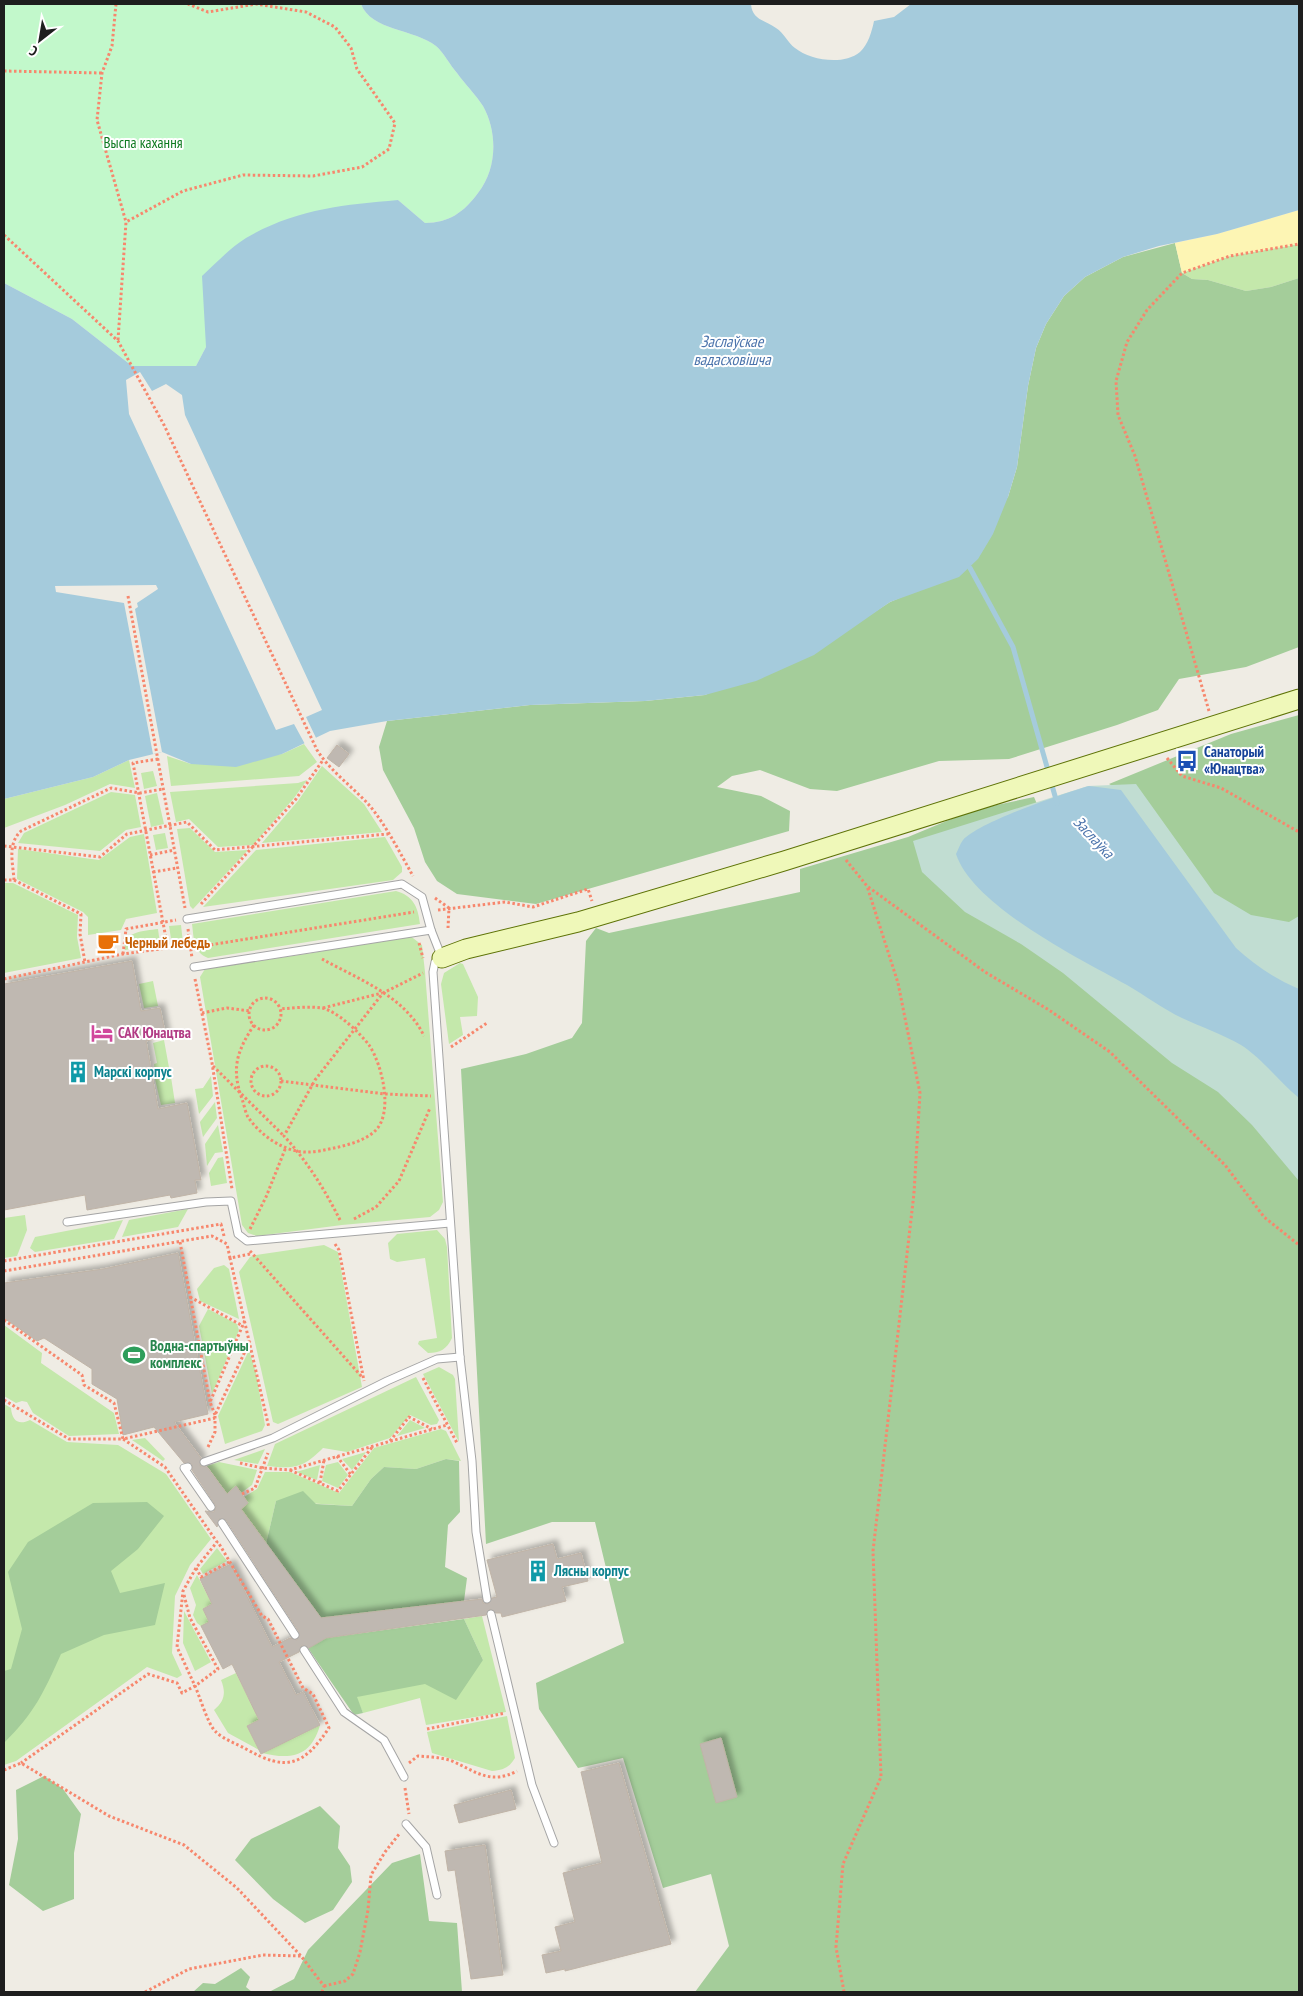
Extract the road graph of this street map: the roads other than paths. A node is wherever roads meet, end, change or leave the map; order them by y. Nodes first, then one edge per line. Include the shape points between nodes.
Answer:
1 (1299, 699) edge
2 (188, 919) road end
3 (430, 930) junction
4 (438, 965) junction
5 (194, 967) road end
6 (67, 1222) dead end
7 (450, 1224) junction
8 (460, 1357) junction
9 (204, 1462) dead end
10 (188, 1468) dead end
11 (211, 1507) dead end
12 (222, 1523) dead end
13 (487, 1598) dead end
14 (491, 1614) dead end
15 (295, 1635) dead end
16 (304, 1650) dead end
17 (404, 1777) road end
18 (406, 1824) road end
19 (554, 1842) dead end
20 (437, 1895) dead end

1 - 4 street via 784,862 466,949
2 - 3 lane via 402,884 422,897
3 - 4 lane
3 - 5 lane
4 - 7 lane
6 - 7 lane via 231,1201 238,1234 247,1241
7 - 8 lane
8 - 9 lane via 437,1359 272,1438
8 - 13 lane via 472,1460 476,1532
10 - 11 lane via 184,1468
12 - 15 lane
14 - 19 lane via 532,1785
16 - 17 lane via 344,1712 384,1740
18 - 20 lane via 426,1847

